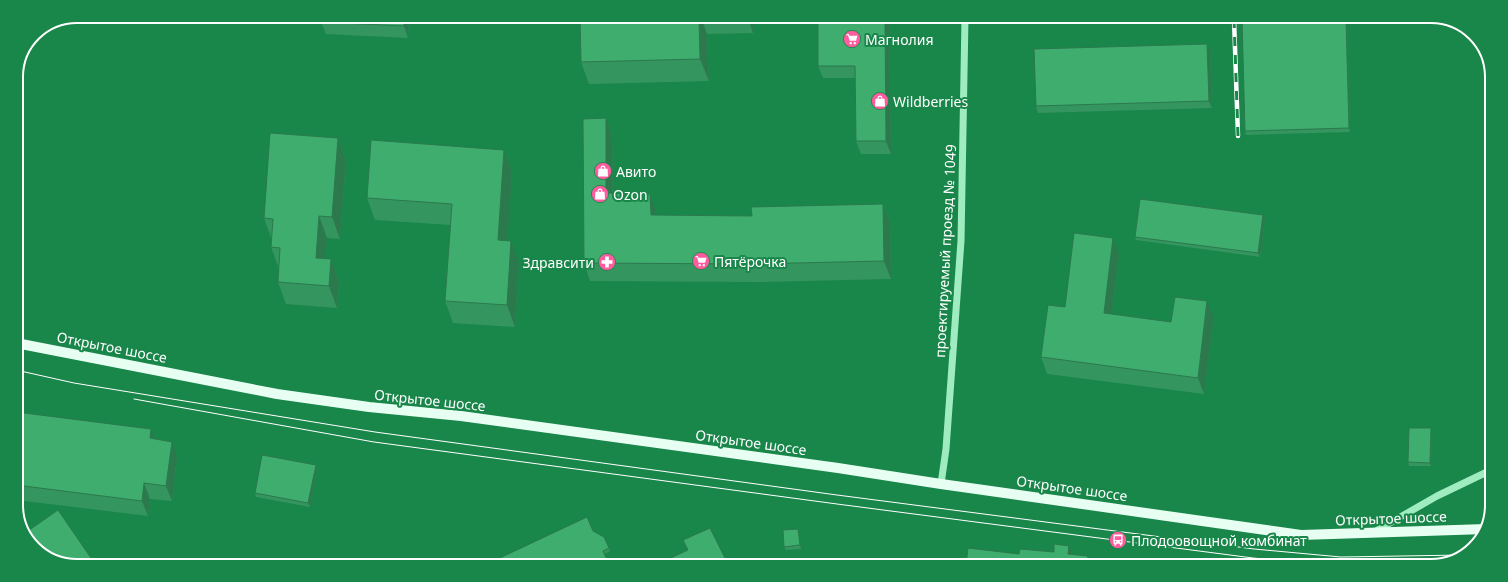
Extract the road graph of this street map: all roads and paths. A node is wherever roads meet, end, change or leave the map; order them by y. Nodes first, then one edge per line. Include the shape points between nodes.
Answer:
1 (965, 23) edge
2 (23, 344) edge
3 (1485, 473) edge
4 (942, 484) junction
5 (1479, 529) edge
6 (1374, 533) junction

1 - 4 street, проектируемый проезд № 1049 via 961,241
2 - 4 main road, Открытое шоссе via 277,394 368,407 461,416
3 - 6 street via 1437,496
4 - 6 main road, Открытое шоссе via 1301,535
5 - 6 main road, Открытое шоссе

